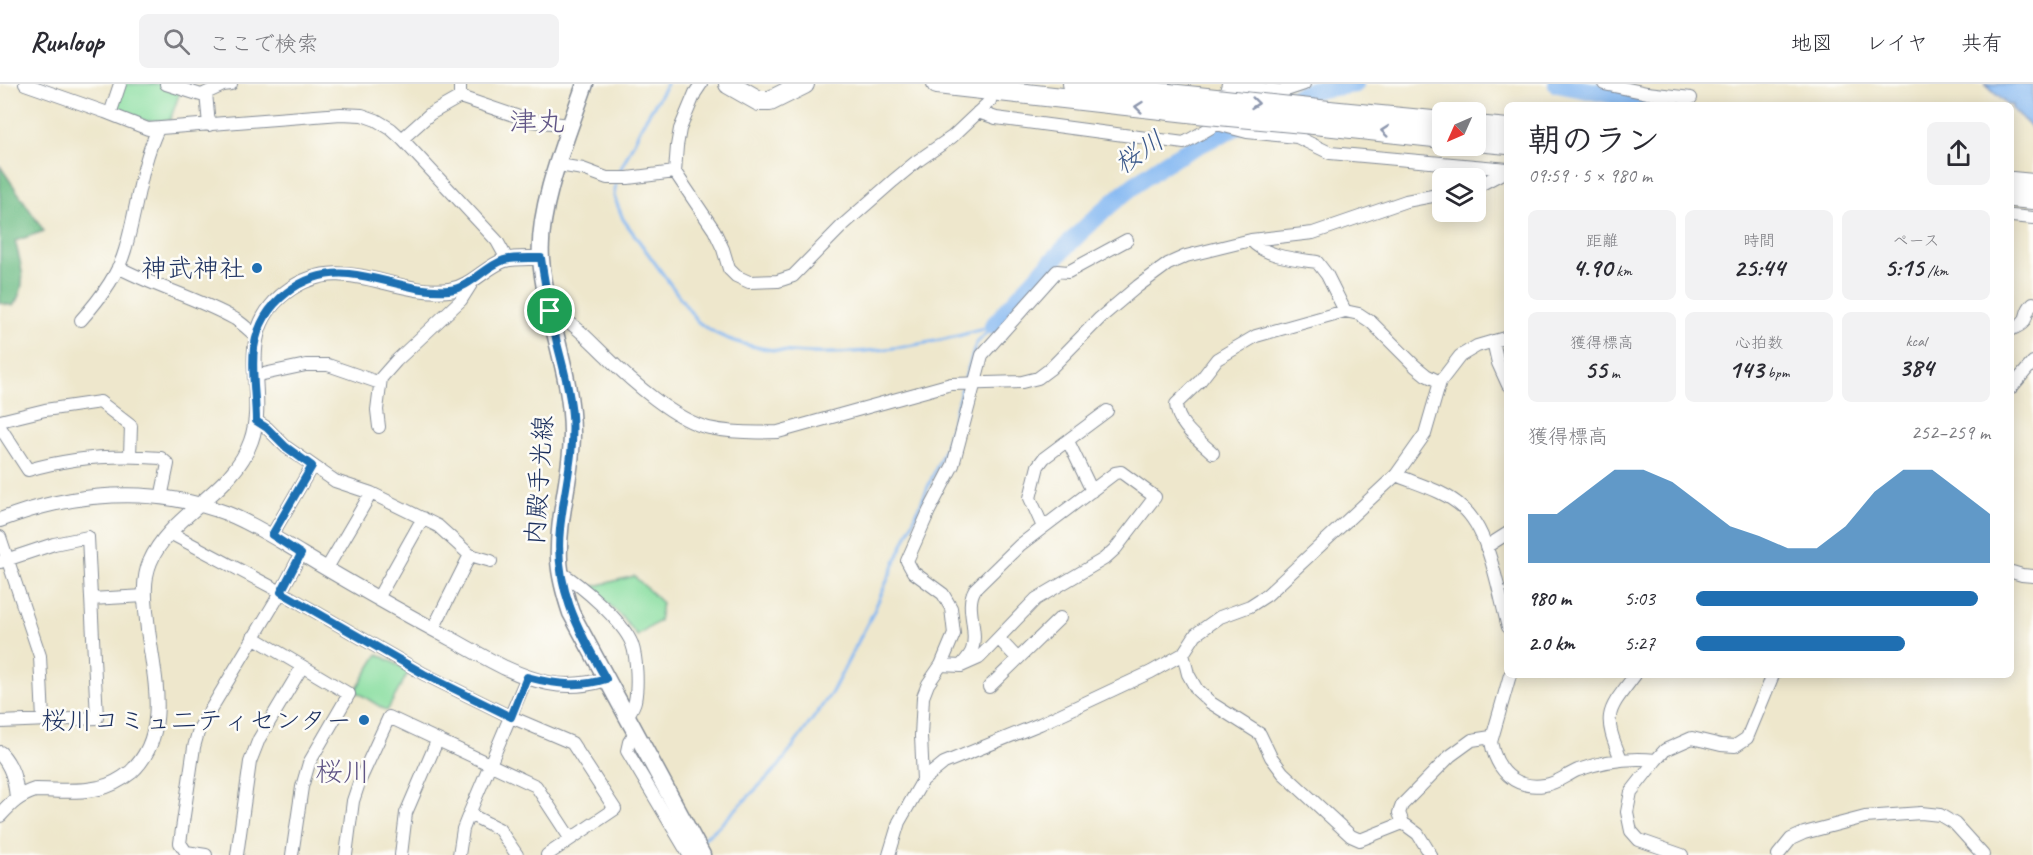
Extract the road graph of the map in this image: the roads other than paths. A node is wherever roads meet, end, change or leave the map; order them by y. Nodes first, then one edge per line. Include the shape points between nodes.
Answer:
1 (25, 84) edge
2 (120, 84) edge
3 (166, 84) edge
4 (231, 84) edge
5 (460, 84) edge
6 (585, 84) edge
7 (701, 84) edge
8 (729, 84) edge
9 (804, 84) edge
10 (937, 84) edge
11 (1074, 84) edge
12 (1304, 84) edge
13 (1604, 84) edge
14 (1692, 84) edge
15 (1229, 85) edge
16 (42, 87) edge
17 (785, 90) edge
18 (206, 93) junction
19 (460, 97) junction
20 (990, 102) dead end
21 (1691, 102) edge
22 (1197, 105) junction
23 (978, 112) junction
24 (110, 114) junction
25 (1326, 118) junction
26 (1432, 122) edge
27 (1217, 124) junction
28 (209, 125) junction
29 (571, 126) junction
30 (1486, 127) edge
31 (158, 129) junction
32 (1504, 129) edge
33 (1432, 136) edge
34 (402, 140) junction
35 (1486, 142) edge
36 (1504, 144) edge
37 (559, 165) junction
38 (1504, 170) edge
39 (675, 172) junction
40 (1504, 172) edge
41 (1486, 182) edge
42 (2014, 182) edge
43 (2033, 184) edge
44 (1432, 196) edge
45 (2014, 197) edge
46 (2033, 199) edge
47 (2014, 216) edge
48 (2033, 219) edge
49 (1127, 240) dead end
50 (1251, 240) junction
51 (541, 258) junction
52 (507, 259) junction
53 (118, 267) junction
54 (473, 281) junction
55 (2033, 303) edge
56 (550, 311) junction
57 (1345, 311) junction
58 (81, 320) dead end
59 (2014, 327) edge
60 (257, 337) junction
61 (1504, 338) edge
62 (1493, 341) junction
63 (2033, 362) edge
64 (254, 376) junction
65 (1504, 376) edge
66 (1440, 382) junction
67 (380, 383) junction
68 (975, 384) junction
69 (2014, 385) edge
70 (1107, 411) dead end
71 (0, 421) edge
72 (256, 421) junction
73 (0, 427) edge
74 (379, 428) dead end
75 (1068, 441) junction
76 (1213, 453) dead end
77 (130, 455) junction
78 (312, 466) junction
79 (1395, 475) junction
80 (1092, 491) junction
81 (371, 493) junction
82 (161, 498) junction
83 (200, 506) junction
84 (423, 518) junction
85 (0, 520) edge
86 (1043, 527) junction
87 (170, 532) junction
88 (272, 535) junction
89 (1504, 536) edge
90 (0, 537) edge
91 (1486, 547) junction
92 (301, 554) junction
93 (470, 555) junction
94 (4, 561) edge
95 (490, 561) dead end
96 (327, 568) junction
97 (560, 572) junction
98 (2014, 573) edge
99 (2033, 576) edge
100 (281, 592) junction
101 (144, 596) junction
102 (378, 598) junction
103 (91, 599) junction
104 (1504, 612) edge
105 (1060, 618) dead end
106 (433, 629) junction
107 (253, 637) junction
108 (999, 639) junction
109 (1182, 654) junction
110 (1018, 659) junction
111 (941, 665) junction
112 (961, 666) junction
113 (302, 667) junction
114 (527, 677) junction
115 (1509, 678) edge
116 (1633, 678) edge
117 (1772, 678) edge
118 (606, 679) junction
119 (988, 687) dead end
120 (511, 717) junction
121 (627, 717) junction
122 (43, 720) junction
123 (0, 722) edge
124 (635, 733) junction
125 (1491, 737) junction
126 (437, 741) junction
127 (0, 753) edge
128 (1621, 759) junction
129 (1656, 759) junction
130 (490, 766) junction
131 (923, 780) junction
132 (17, 797) junction
133 (469, 814) junction
134 (0, 815) edge
135 (1403, 823) junction
136 (570, 838) junction
137 (206, 855) edge
138 (237, 855) edge
139 (292, 855) edge
140 (346, 855) edge
141 (401, 855) edge
142 (459, 855) edge
143 (517, 855) edge
144 (547, 855) edge
145 (689, 855) edge
146 (702, 855) edge
147 (889, 855) edge
148 (1431, 855) edge
149 (1682, 855) edge
150 (1778, 855) edge
151 (1983, 855) edge

1 - 16 street
2 - 24 street
3 - 18 street
4 - 18 street
5 - 19 street
6 - 29 main road, 内殿手光線
7 - 39 street via 680,129
8 - 17 highway via 759,101 770,101
9 - 17 highway
22 -> 10 highway
11 - 22 highway
12 - 15 street via 1283,91
13 - 21 street
14 - 21 street
15 - 27 street
16 - 24 street
18 - 28 street
19 - 29 street via 531,121
19 - 34 street via 430,114
20 - 23 street
22 - 25 highway, bridge
23 - 27 street via 996,118 1184,143
23 - 39 street via 843,225 793,276 778,281 749,282 729,269 714,230
24 - 31 street via 142,128
25 - 26 highway
33 -> 25 highway
27 - 38 street via 1247,132 1297,137 1330,153
28 - 31 street
28 - 34 street via 294,116 362,115 391,129
29 - 37 main road, 内殿手光線
30 - 32 highway
31 - 53 street
34 - 52 street via 497,241
35 - 36 highway
37 - 39 street via 607,178
37 - 51 main road, 内殿手光線 via 549,193
40 - 41 street
42 - 43 highway
44 - 50 street via 1313,232
45 - 46 highway
47 - 48 street
49 - 68 street via 1068,272 1058,271 982,355
50 - 57 street via 1265,251 1317,262 1328,275
50 - 68 street via 1168,264 1114,306 1038,378
51 - 52 street
51 - 56 main road, 内殿手光線
52 - 54 street
53 - 58 street
53 - 60 street via 237,320
54 - 60 street via 452,290 428,291 349,274 306,280 277,301
54 - 67 street via 461,300 396,361
55 - 59 street via 2028,319
56 - 68 street via 568,320 629,379 707,428 750,434 778,432 951,384
56 - 97 main road, 内殿手光線 via 572,417 571,459 560,529
57 - 66 street via 1371,322 1415,366
57 - 76 street via 1256,336 1211,365 1176,404 1185,426
60 - 64 street
61 - 62 street
62 - 65 street
62 - 66 street via 1460,356
63 - 69 street
64 - 67 street via 306,365 328,365
64 - 72 street
66 - 79 street via 1425,434
67 - 74 street via 376,410
68 - 111 street via 953,465 907,561 913,572 943,594 951,608 954,634
70 - 75 street
71 - 77 street via 100,402 131,426
72 - 78 street
72 - 83 street via 245,455
73 - 77 street via 28,470 81,458
75 - 80 street
75 - 86 street via 1038,466 1030,498
77 - 82 street via 161,458 168,464
78 - 81 street via 335,481
78 - 88 street
79 - 91 street via 1461,505 1475,520
79 - 109 street via 1267,595 1220,617 1196,634
80 - 86 street
80 - 108 street via 1121,472 1155,497 1104,559 1036,599
81 - 84 street
81 - 96 street
82 - 83 street
82 - 85 street via 85,497 53,502
83 - 87 street
83 - 88 street via 226,513
84 - 93 street
84 - 102 street
86 - 112 street via 971,596 975,627 972,651
87 - 100 street
87 - 101 street via 150,561
88 - 92 street
89 - 91 street
90 - 94 street
91 - 104 street
92 - 96 street
92 - 100 street
93 - 95 street
93 - 106 street
94 - 103 street via 88,537
94 - 122 street via 40,656
96 - 102 street
97 - 118 main road, 内殿手光線 via 571,613
97 - 121 street via 577,582 617,623 632,645 637,679 635,703
98 - 99 street
100 - 107 street
100 - 120 street via 424,674
101 - 103 street
101 - 132 street via 157,717 152,744 145,756 124,777 99,788 35,790
102 - 106 street
103 - 122 street via 97,718
105 - 110 street
106 - 114 street
107 - 113 street
107 - 137 street via 207,714 194,747 180,843 186,852
108 - 110 street
108 - 112 street via 979,658
109 - 131 street via 1093,700 944,763
109 - 135 street via 1197,690 1210,703 1260,734 1283,773 1351,836 1360,840
110 - 119 street
111 - 112 street
111 - 131 street via 923,697
113 - 138 street via 259,739 250,762
113 - 139 street via 349,694 309,764
114 - 118 street via 571,685
114 - 120 street
115 - 125 street
116 - 128 street via 1612,706 1609,717
117 - 129 street via 1747,738 1735,746 1692,738 1665,750
118 - 121 main road, 内殿手光線
120 - 130 street
120 - 136 street via 572,743 615,809
121 - 124 main road, 内殿手光線
122 - 123 street
124 - 145 street via 627,751
124 - 146 main road, 内殿手光線
125 - 128 street via 1493,753 1503,772 1525,784 1546,785 1579,770
125 - 135 street via 1472,740 1450,756 1402,806 1399,813
126 - 130 street
126 - 140 street via 389,717 353,801
126 - 141 street via 406,813
127 - 132 street via 14,776
128 - 129 street
129 - 149 street via 1631,792 1627,812 1631,831 1639,840
130 - 133 street
130 - 136 street via 536,786
131 - 147 street via 899,822
132 - 134 street
133 - 142 street
133 - 143 street via 499,829
135 - 148 street via 1419,834
136 - 144 street
150 - 151 street via 1791,839 1804,833 1865,817 1922,813 1940,815 1955,824

